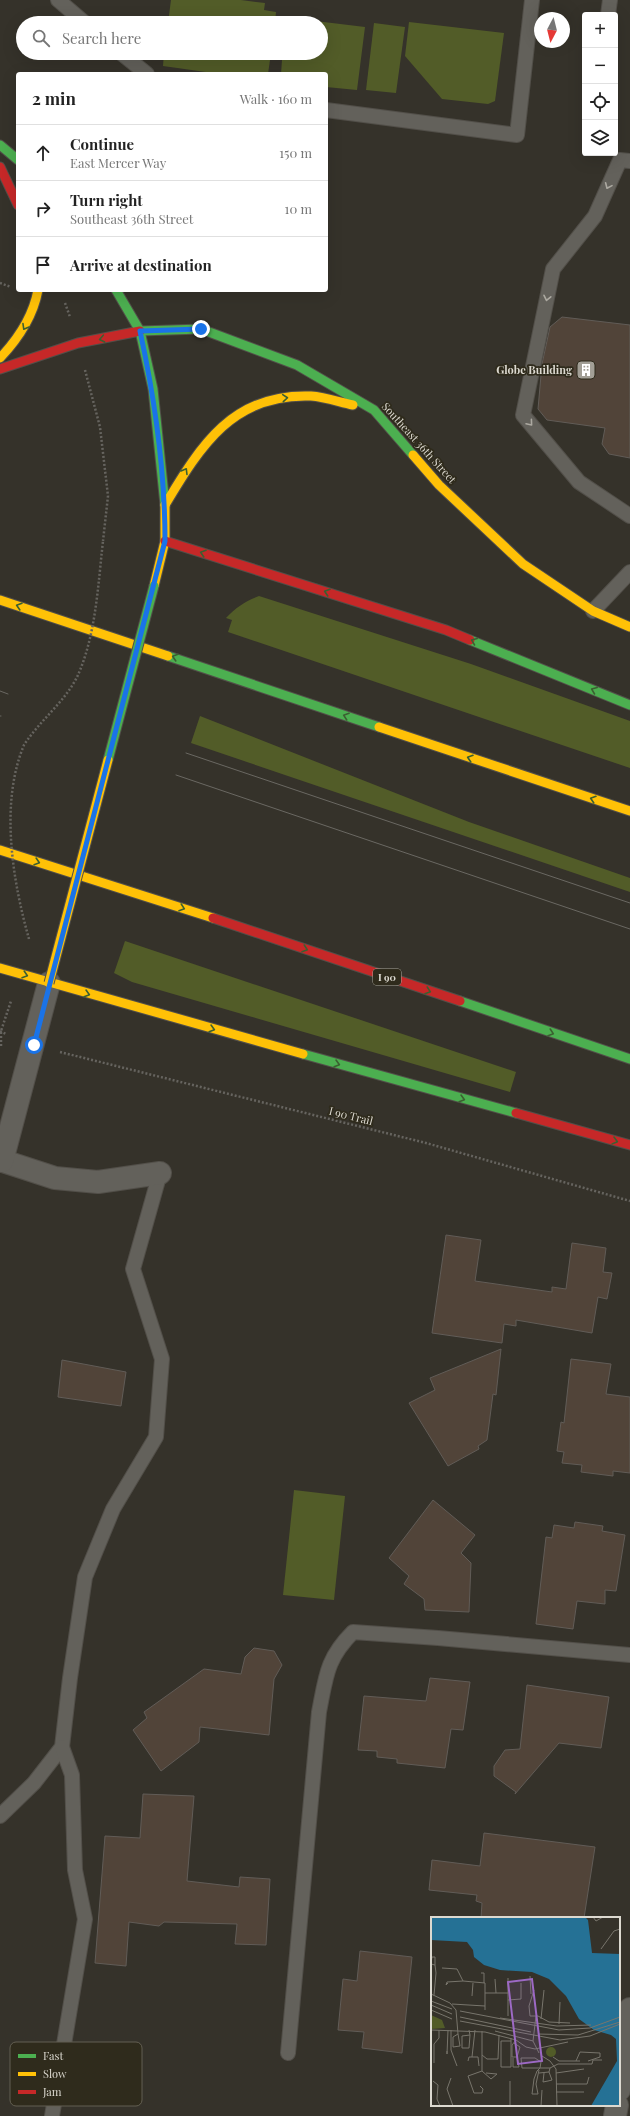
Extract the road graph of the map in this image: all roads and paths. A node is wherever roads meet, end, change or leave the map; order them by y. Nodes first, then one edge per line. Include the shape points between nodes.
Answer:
1 (58, 0) edge
2 (532, 0) edge
3 (610, 0) edge
4 (608, 12) edge
5 (77, 16) edge
6 (130, 60) edge
7 (145, 72) edge
8 (328, 110) edge
9 (0, 145) edge
10 (622, 157) edge
11 (16, 158) edge
12 (0, 167) edge
13 (16, 201) edge
14 (0, 283) edge
15 (7, 286) dead end
16 (37, 292) edge
17 (117, 292) edge
18 (140, 331) junction
19 (0, 358) edge
20 (0, 369) edge
21 (84, 369) dead end
22 (374, 410) junction
23 (165, 505) junction
24 (630, 516) edge
25 (165, 541) junction
26 (630, 572) edge
27 (0, 600) edge
28 (594, 611) junction
29 (630, 627) edge
30 (630, 705) edge
31 (7, 800) dead end
32 (630, 811) edge
33 (6, 837) dead end
34 (0, 850) edge
35 (29, 939) dead end
36 (0, 968) edge
37 (49, 983) junction
38 (7, 1013) dead end
39 (1, 1049) dead end
40 (67, 1054) dead end
41 (630, 1059) edge
42 (630, 1146) edge
43 (1, 1160) edge
44 (160, 1173) joint
45 (630, 1201) edge
46 (630, 1655) edge
47 (62, 1747) junction
48 (0, 1816) edge
49 (630, 2009) edge
50 (64, 2042) edge
51 (288, 2053) dead end
52 (620, 2083) edge
53 (54, 2106) edge
54 (617, 2106) edge
55 (52, 2116) edge
56 (616, 2116) edge

1 - 5 lane
2 - 8 lane via 518,134
3 - 4 lane
6 - 7 lane
9 - 11 main road
10 -> 24 lane via 595,216 553,269 523,415 579,482
12 - 13 main road
14 - 15 path
16 -> 19 main road via 30,318 16,342
17 - 18 main road
18 -> 20 main road, Southeast 36th Street via 78,343
18 - 22 main road, Southeast 36th Street via 201,329 297,365
18 - 23 main road via 153,389
21 - 31 path, bridge via 100,427 108,496 98,584 83,660 70,689 18,755
23 -> 22 main road via 194,455 211,434 248,406 281,398 312,396
22 - 28 main road, Southeast 36th Street via 439,485 523,564
23 - 25 main road
30 -> 25 main road via 446,630
25 - 37 main road, bridge
26 - 28 lane
32 -> 27 main road
28 - 29 main road, Southeast 36th Street
33 - 35 path, bridge
34 -> 41 main road, I 90 via 145,895
36 -> 37 main road
37 -> 42 main road
37 - 43 street
38 - 39 path via 1,1031
40 - 45 path, I 90 Trail via 426,1143
43 - 44 street via 55,1178 98,1182
44 - 47 lane via 133,1269 162,1359 156,1437 113,1509 85,1577
46 - 51 lane via 353,1632 340,1645 328,1666 319,1712
47 - 48 lane via 34,1783
47 - 50 lane via 72,1775 75,1870 85,1919
49 - 52 street
53 - 55 lane
54 - 56 street

